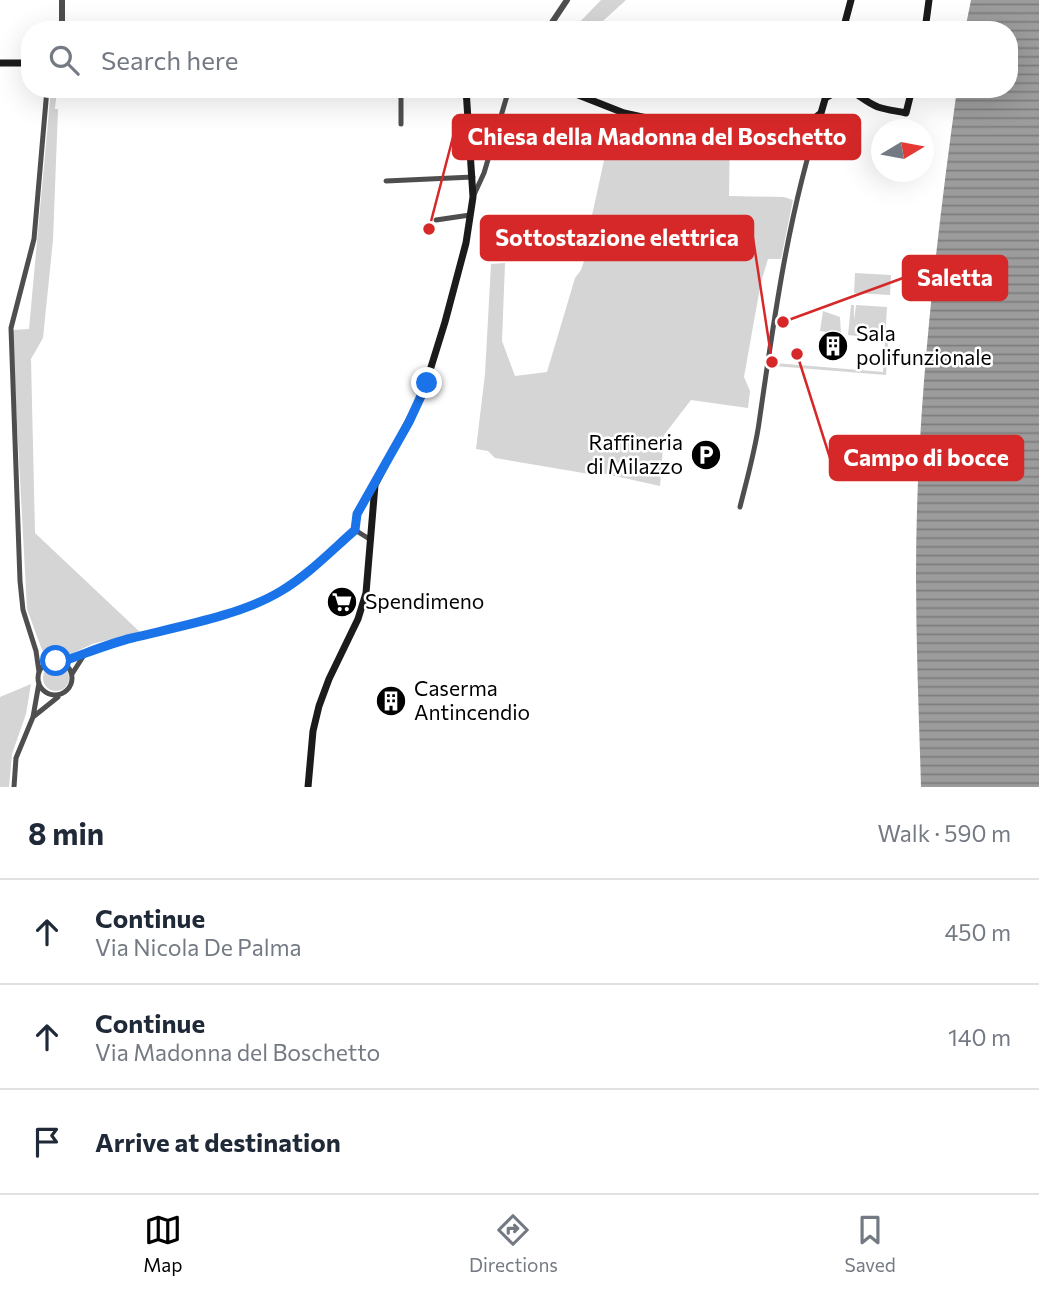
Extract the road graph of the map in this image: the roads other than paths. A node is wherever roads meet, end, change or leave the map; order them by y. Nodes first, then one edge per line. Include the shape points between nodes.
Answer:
1 (62, 0) edge
2 (567, 0) edge
3 (850, 0) edge
4 (929, 0) edge
5 (62, 21) edge
6 (553, 21) edge
7 (845, 21) edge
8 (926, 21) edge
9 (0, 63) edge
10 (21, 64) edge
11 (46, 98) edge
12 (401, 98) edge
13 (467, 98) edge
14 (506, 98) edge
15 (586, 98) edge
16 (826, 98) edge
17 (861, 98) edge
18 (910, 98) edge
19 (821, 113) junction
20 (401, 124) dead end
21 (780, 128) junction
22 (813, 139) junction
23 (472, 177) junction
24 (386, 181) dead end
25 (473, 197) junction
26 (470, 215) junction
27 (436, 220) dead end
28 (375, 485) junction
29 (740, 507) dead end
30 (355, 530) junction
31 (371, 540) junction
32 (36, 651) junction
33 (84, 654) junction
34 (51, 662) junction
35 (61, 662) junction
36 (39, 673) junction
37 (72, 674) junction
38 (39, 683) junction
39 (60, 695) junction
40 (33, 717) junction
41 (309, 785) edge
42 (14, 787) edge

1 - 5 street
2 - 6 street
3 - 7 main road
4 - 8 main road
9 - 10 main road
11 - 32 street via 34,239 11,328 20,581
12 - 20 street
13 - 23 main road
14 - 25 street
15 - 21 main road via 624,113 686,125
16 - 19 main road
17 - 18 main road via 906,113
19 - 21 main road via 810,122
19 - 22 street
21 - 22 street
22 - 29 street via 790,226 759,424
23 - 24 street
23 - 25 main road
25 - 26 main road
26 - 27 street
26 - 28 main road via 427,383
28 - 30 street via 357,514
28 - 31 main road
30 - 31 street
30 - 33 street via 279,592 201,621
31 - 41 main road via 362,608 315,721
32 - 34 street
32 - 36 street
33 - 35 street
33 - 37 street
34 - 35 street
34 - 36 street
35 - 37 street
36 - 38 street
37 - 39 street via 72,684
38 - 39 street via 50,695
38 - 40 street
39 - 40 street
40 - 42 street via 16,758

